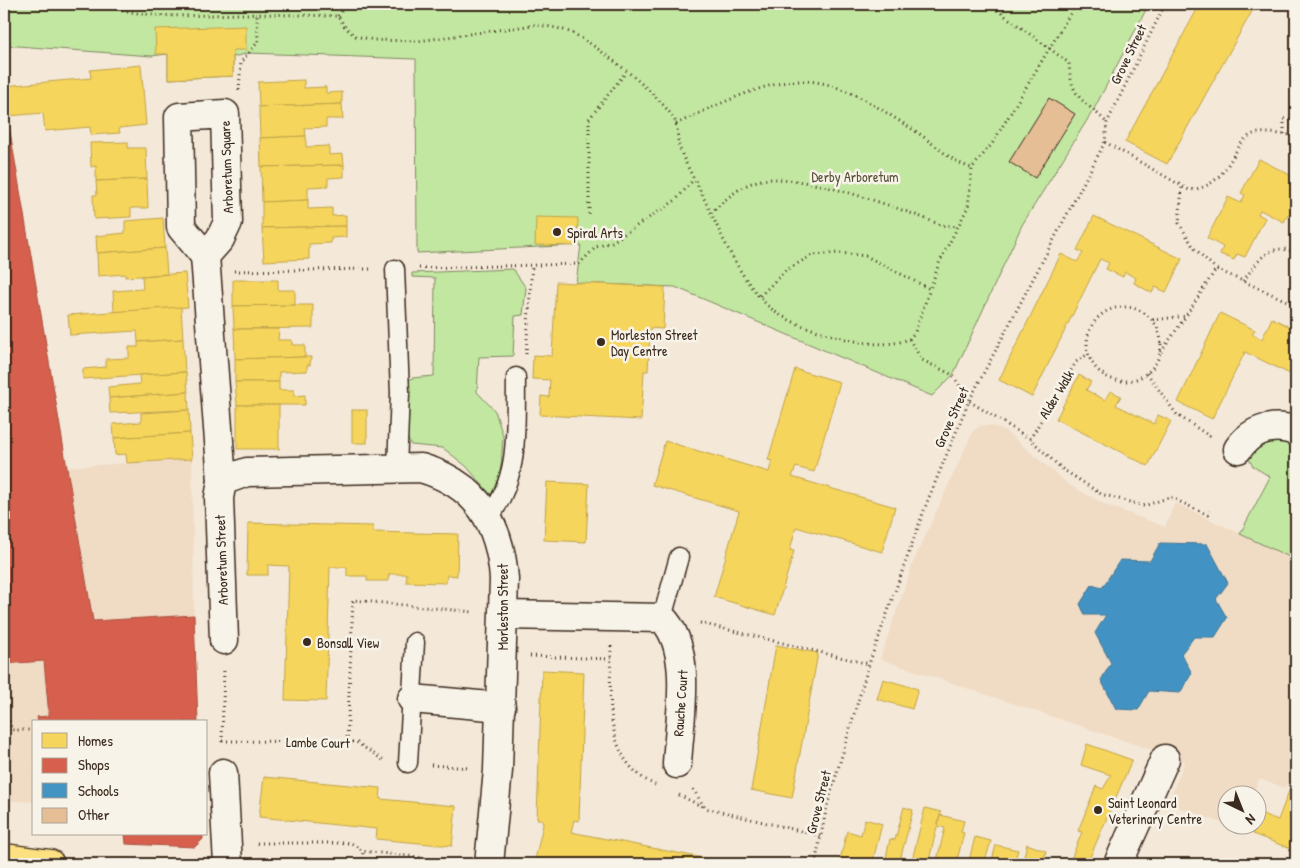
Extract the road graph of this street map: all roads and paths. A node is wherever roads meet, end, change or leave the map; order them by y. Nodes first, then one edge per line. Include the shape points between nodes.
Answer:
1 (103, 4) edge
2 (346, 4) edge
3 (989, 4) edge
4 (1076, 4) edge
5 (1165, 4) edge
6 (257, 14) junction
7 (338, 16) junction
8 (1050, 47) junction
9 (626, 72) junction
10 (225, 114) junction
11 (1296, 119) edge
12 (1107, 123) junction
13 (676, 124) junction
14 (1284, 135) junction
15 (1296, 135) edge
16 (1105, 142) junction
17 (972, 168) junction
18 (694, 179) junction
19 (1182, 188) junction
20 (711, 213) junction
21 (590, 214) dead end
22 (958, 227) junction
23 (1296, 253) edge
24 (205, 256) junction
25 (579, 264) dead end
26 (532, 265) dead end
27 (395, 269) dead end
28 (1216, 269) junction
29 (1243, 281) junction
30 (930, 289) junction
31 (760, 296) junction
32 (1296, 305) edge
33 (1186, 316) junction
34 (1153, 320) junction
35 (910, 339) junction
36 (1088, 354) junction
37 (1160, 354) junction
38 (1147, 373) junction
39 (516, 377) joint
40 (969, 401) junction
41 (1296, 431) edge
42 (1030, 439) junction
43 (1238, 449) joint
44 (397, 468) junction
45 (222, 481) junction
46 (1210, 511) dead end
47 (488, 519) junction
48 (679, 557) dead end
49 (504, 614) junction
50 (610, 616) junction
51 (667, 622) junction
52 (224, 640) joint
53 (415, 642) dead end
54 (502, 656) junction
55 (611, 659) junction
56 (869, 664) junction
57 (412, 699) junction
58 (500, 707) junction
59 (9, 721) dead end
60 (32, 730) edge
61 (222, 741) junction
62 (1165, 759) dead end
63 (408, 763) junction
64 (676, 764) joint
65 (498, 770) junction
66 (223, 772) joint
67 (658, 786) dead end
68 (673, 792) dead end
69 (705, 808) junction
70 (821, 836) junction
71 (363, 851) junction
72 (227, 853) edge
73 (4, 858) edge
74 (476, 863) edge
75 (50, 864) edge
76 (362, 864) edge
77 (815, 864) edge
78 (1118, 864) edge

1 - 6 path via 148,15
2 - 7 path
3 - 8 path
4 - 8 path
5 - 12 path, Grove Street
6 - 7 path
6 - 10 path via 258,42 241,62 239,98
7 - 9 path via 355,36 374,40 418,41 521,25 548,26 575,34
8 - 12 path via 1069,63 1075,94
8 - 17 path via 992,144
9 - 13 path via 651,92
9 - 21 path via 589,119
10 - 24 street, Arboretum Square via 228,222 220,239
10 - 24 street, Arboretum Square via 178,117 181,227
11 - 14 path via 1284,119
12 - 16 path, Grove Street
13 - 17 path via 746,94 806,81 863,99 922,135 960,165
13 - 18 path via 678,144
14 - 15 path
14 - 19 path via 1256,133 1243,140 1228,167 1212,183 1196,190
16 - 19 path
16 - 40 path, Grove Street
17 - 22 path via 968,207
18 - 20 path
18 - 25 path via 676,200 612,242 596,247
19 - 28 path via 1179,223 1194,248
20 - 22 path via 731,194 747,185 785,179 836,190 941,225
20 - 31 path via 738,264
22 - 30 path
23 - 29 path via 1286,248 1271,250
24 - 45 street, Arboretum Street
26 - 39 path via 525,364
27 - 44 lane via 400,393
28 - 29 path
28 - 33 path
29 - 32 path
30 - 31 path via 866,256 812,254 785,271
30 - 35 path
31 - 35 path via 772,309 790,320 842,339 899,344
33 - 34 path
33 - 37 path
34 - 36 path via 1144,311 1132,307 1119,306 1107,310 1090,328 1086,341
34 - 37 path via 1162,342
35 - 40 path via 922,360 953,375
36 - 38 path, Alder Walk via 1102,374 1113,379 1125,381
36 - 42 path, Alder Walk via 1076,362
37 - 38 path
38 - 43 path via 1177,415 1205,434
39 - 47 lane via 514,452 509,481 501,502
40 - 42 path
40 - 56 path, Grove Street via 927,502
41 - 43 street via 1281,427 1257,431
42 - 46 path via 1061,468 1101,494 1144,506 1170,497 1208,515
44 - 45 street, Morleston Street via 247,472
44 - 47 street, Morleston Street via 421,468 456,482
45 - 52 street, Arboretum Street via 219,498
47 - 49 street, Morleston Street via 502,552
48 - 51 lane
49 - 50 street
49 - 54 street, Morleston Street
50 - 51 street
50 - 55 path
51 - 56 path via 694,622
51 - 64 street, Rauche Court via 683,661
52 - 61 path
53 - 57 lane
54 - 55 path
54 - 58 street, Morleston Street
55 - 67 path via 612,712 620,753 636,773
56 - 70 path, Grove Street
57 - 58 street
57 - 63 lane
58 - 65 street, Morleston Street
59 - 60 path via 12,730
61 - 63 path, Lambe Court via 356,742 379,759
61 - 66 path
62 - 78 street
63 - 65 path, Lambe Court
64 - 69 path
65 - 74 street, Morleston Street
66 - 72 street
68 - 69 path
69 - 70 path
70 - 77 path, Grove Street
71 - 72 path via 351,844
71 - 74 path
71 - 76 path
73 - 75 main road

